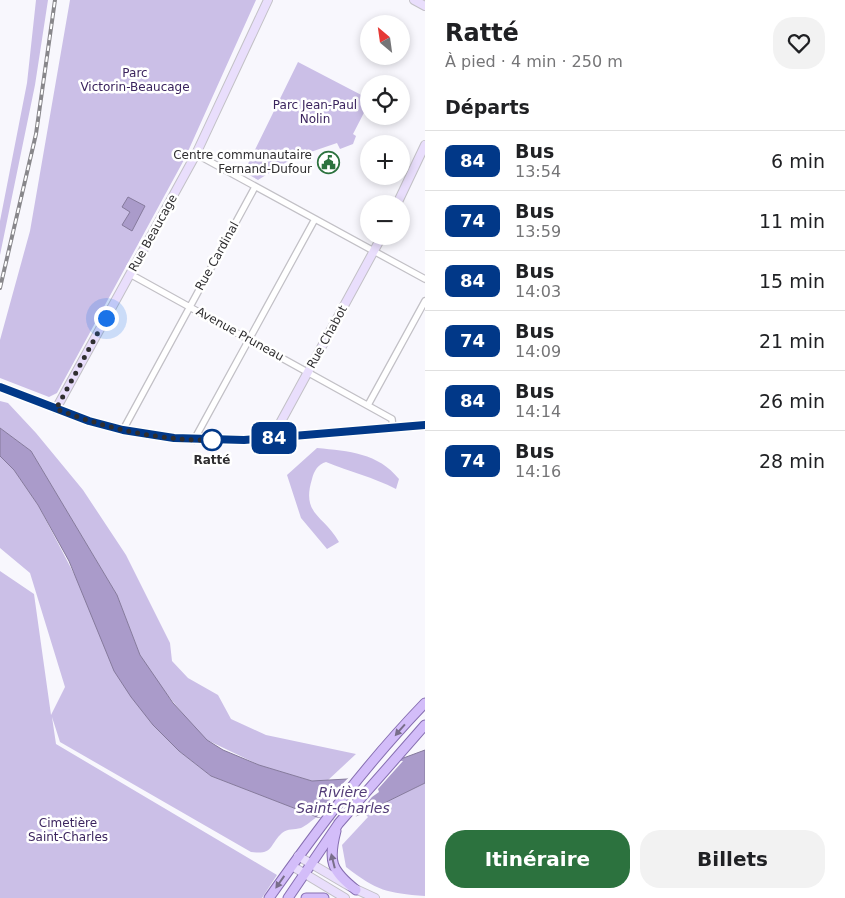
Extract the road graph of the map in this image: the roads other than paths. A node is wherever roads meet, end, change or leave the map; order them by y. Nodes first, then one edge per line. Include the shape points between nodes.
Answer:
1 (268, 0) edge
2 (414, 0) edge
3 (425, 6) edge
4 (425, 145) edge
5 (196, 154) junction
6 (255, 187) junction
7 (401, 195) edge
8 (315, 219) junction
9 (377, 245) edge
10 (374, 251) junction
11 (130, 274) junction
12 (425, 279) edge
13 (425, 301) edge
14 (189, 306) junction
15 (249, 339) junction
16 (307, 372) junction
17 (0, 387) edge
18 (368, 404) junction
19 (56, 409) junction
20 (425, 425) edge
21 (394, 429) junction
22 (123, 430) junction
23 (272, 438) junction
24 (194, 440) junction
25 (425, 704) edge
26 (425, 725) edge
27 (339, 823) junction
28 (298, 856) junction
29 (310, 865) junction
30 (292, 866) junction
31 (304, 874) junction
32 (356, 890) junction
33 (269, 898) edge
34 (288, 898) edge
35 (306, 898) edge
36 (324, 898) edge
37 (345, 898) edge
38 (375, 898) edge

1 - 5 street, Rue Beaucage
2 - 3 street
4 - 7 street
5 - 6 street
5 - 11 street, Rue Beaucage
6 - 8 street
6 - 14 street, Rue Cardinal
8 - 10 street
8 - 15 street
9 - 10 street, Rue Chabot
10 - 12 street
10 - 16 street, Rue Chabot
11 - 14 street, Avenue Pruneau
11 - 19 street, Rue Beaucage
13 - 18 street
14 - 15 street, Avenue Pruneau
14 - 22 street, Rue Cardinal
15 - 16 street, Avenue Pruneau
15 - 24 street
16 - 18 street, Avenue Pruneau
16 - 23 street, Rue Chabot
17 - 19 street
18 - 21 street, Avenue Pruneau via 392,419
19 - 22 street
20 - 21 street
21 - 23 street
22 - 24 street
23 - 24 street
25 -> 28 main road via 377,757
26 - 27 main road
27 - 29 main road
32 -> 27 main road via 337,874 331,858
28 - 29 street
28 - 30 main road
29 - 31 main road
29 - 32 street
30 - 31 street
30 -> 33 main road
31 - 34 main road
31 - 37 street
32 - 38 street
35 - 36 main road

